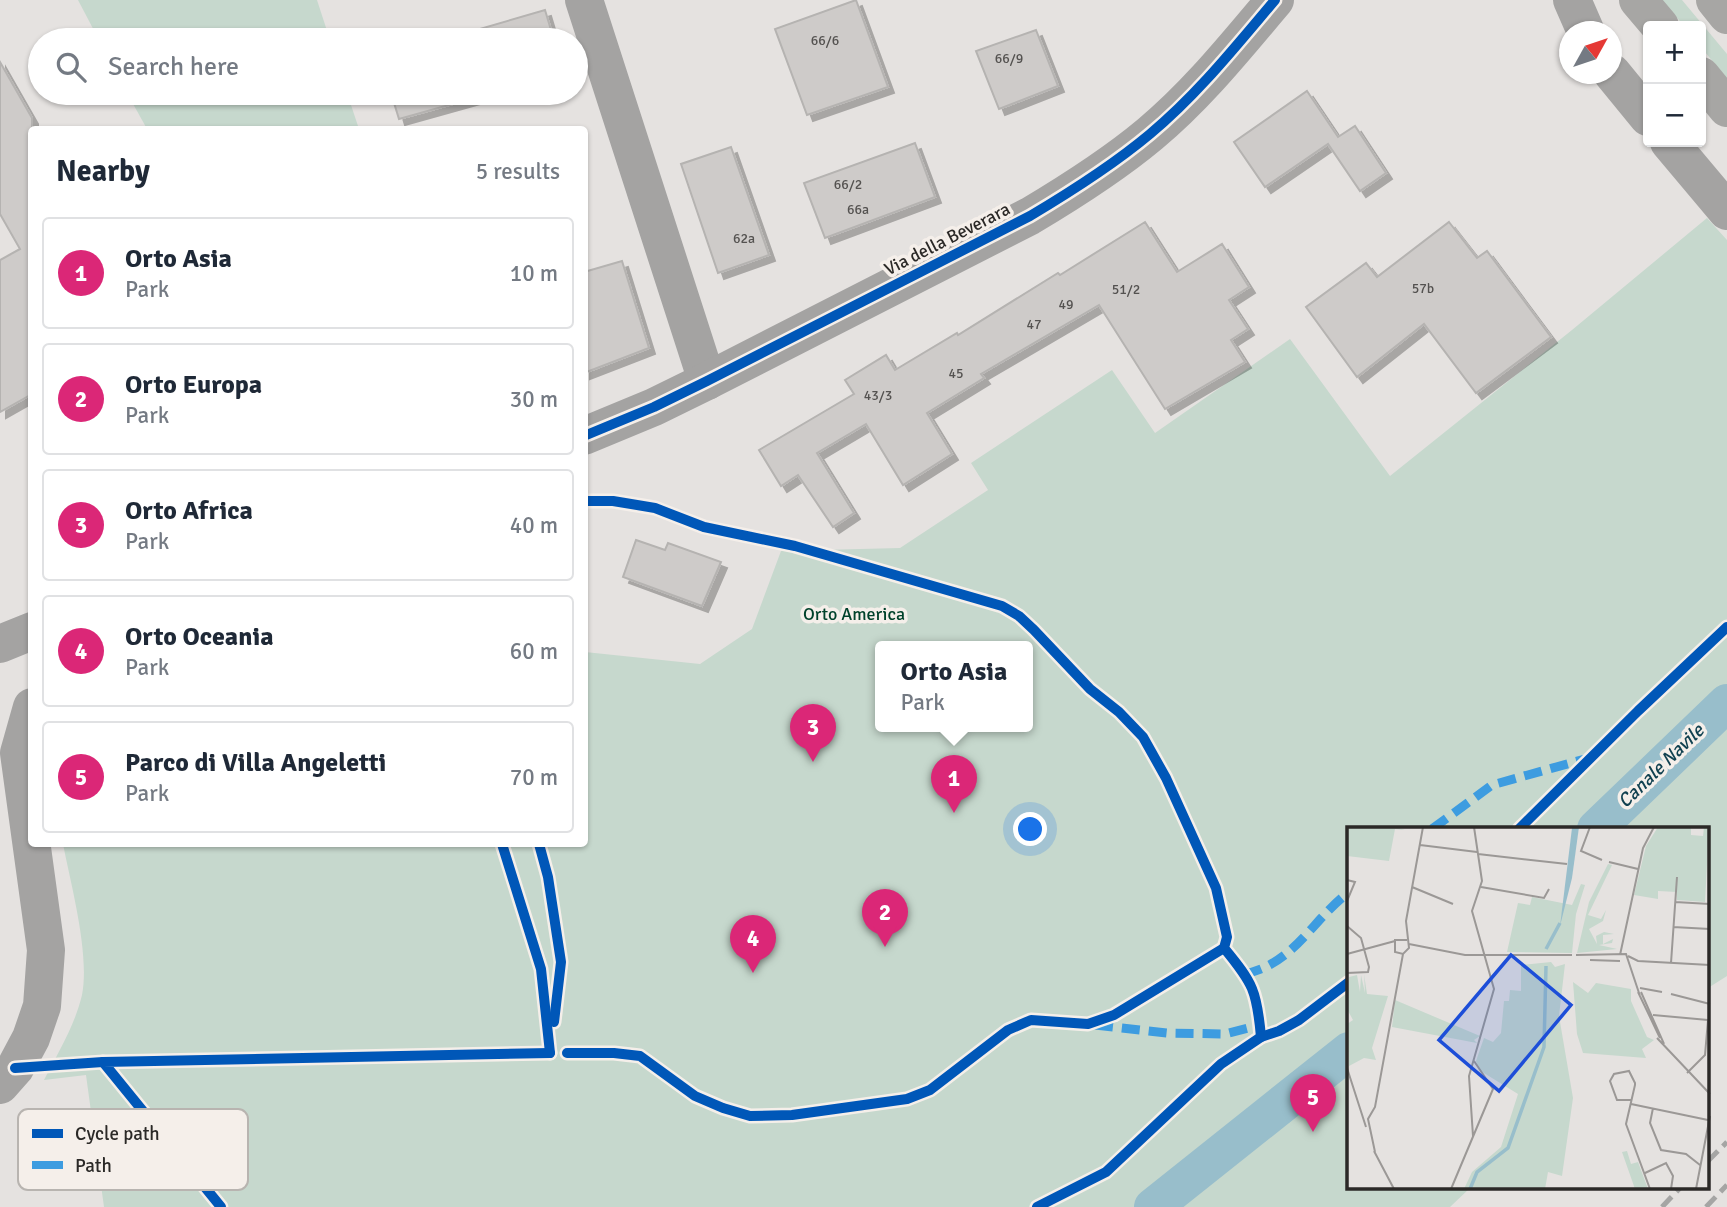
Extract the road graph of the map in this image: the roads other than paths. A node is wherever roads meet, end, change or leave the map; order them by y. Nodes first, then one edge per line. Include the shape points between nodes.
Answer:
1 (584, 0) edge
2 (1275, 0) edge
3 (1572, 0) edge
4 (1638, 0) edge
5 (1715, 0) edge
6 (1727, 15) edge
7 (1581, 21) edge
8 (1656, 21) edge
9 (1706, 82) edge
10 (1621, 84) edge
11 (1727, 108) edge
12 (1643, 111) edge
13 (1673, 147) edge
14 (1727, 211) edge
15 (707, 381) junction
16 (588, 434) edge
17 (28, 633) edge
18 (0, 644) edge
19 (0, 713) edge
20 (28, 721) edge
21 (19, 753) junction
22 (28, 819) edge
23 (32, 847) edge
24 (0, 1085) edge

1 - 15 street
2 - 15 street, Via della Beverara via 1171,115 1073,190 1020,222
3 - 7 street
4 - 8 main road
5 - 6 main road
9 - 11 main road
10 - 12 street
13 - 14 street
15 - 16 street, Via della Beverara
17 - 18 street
19 - 21 street
20 - 21 street
21 - 22 street
23 - 24 street via 46,950 42,1006 31,1038

